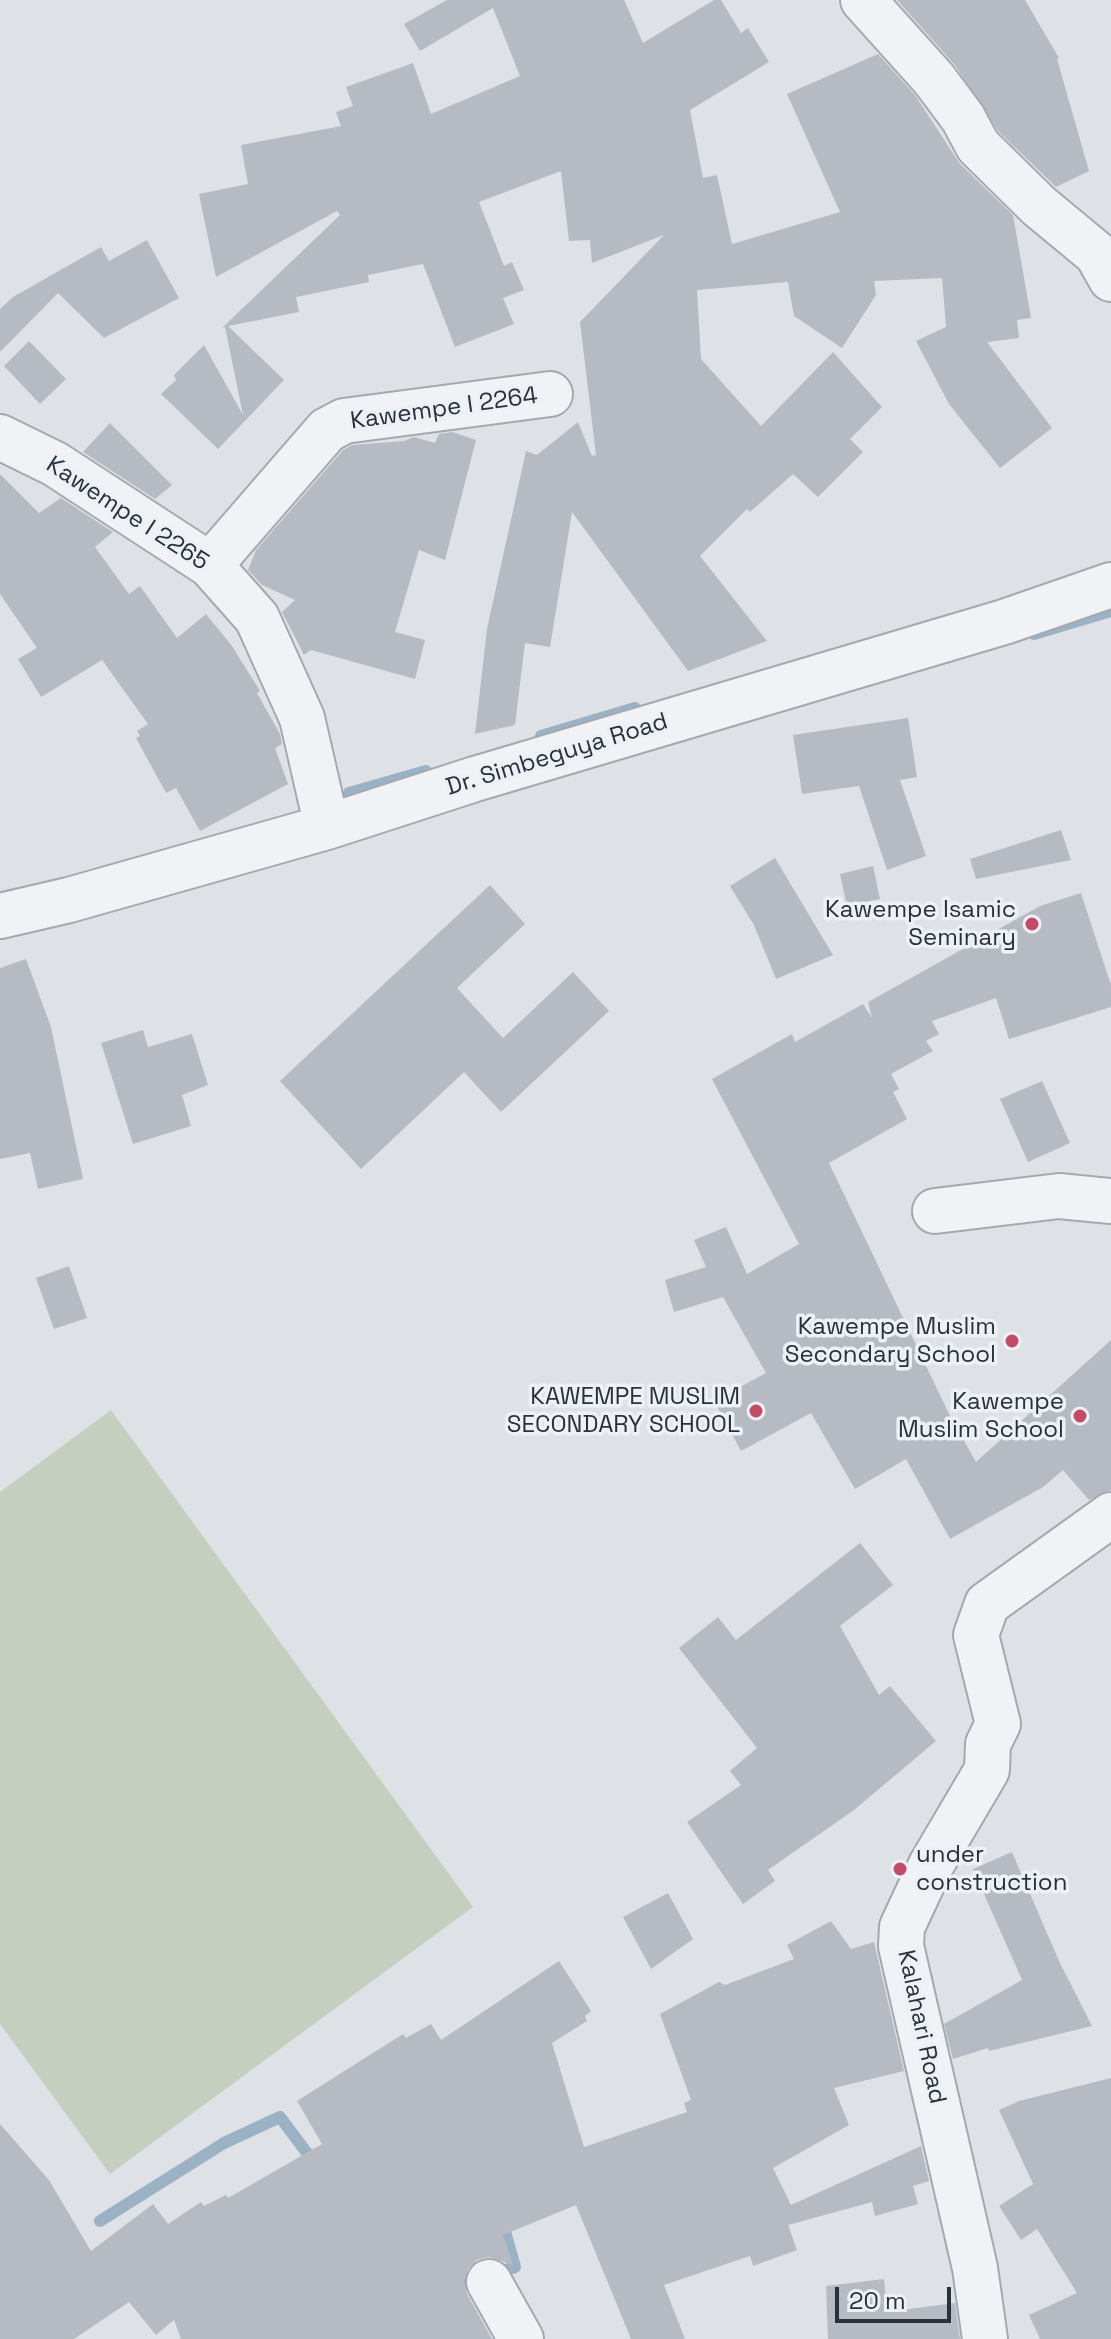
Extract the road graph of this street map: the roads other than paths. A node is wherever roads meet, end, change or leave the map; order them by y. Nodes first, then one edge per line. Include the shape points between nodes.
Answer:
1 (863, 0) edge
2 (1111, 279) edge
3 (550, 394) dead end
4 (0, 437) edge
5 (210, 565) junction
6 (1111, 585) edge
7 (327, 827) junction
8 (0, 916) edge
9 (1111, 1201) edge
10 (935, 1211) dead end
11 (1111, 1515) edge
12 (489, 2282) dead end
13 (521, 2339) edge
14 (985, 2339) edge

1 - 2 street via 934,79 978,146 1097,254
3 - 5 street, Kawempe I 2264 via 344,421 327,430
4 - 5 street, Kawempe I 2265 via 55,464
5 - 7 street, Kawempe I 2265 via 257,618 296,704
6 - 7 street, Dr. Simbeguya Road
7 - 8 street, Dr. Simbeguya Road
9 - 10 street via 1059,1196
11 - 14 street, Kalahari Road via 987,1604 976,1635 998,1724 988,1744 987,1770 931,1865 902,1927 901,1946 975,2268
12 - 13 street

